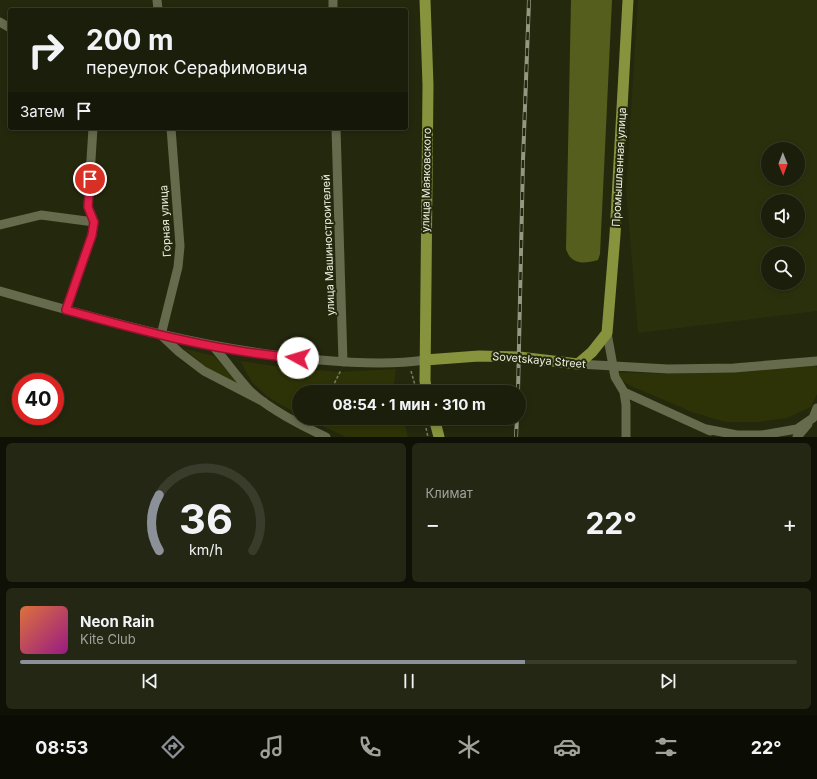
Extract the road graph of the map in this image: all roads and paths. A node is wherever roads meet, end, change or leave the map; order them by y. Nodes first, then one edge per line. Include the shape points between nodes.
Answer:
1 (425, 0) edge
2 (628, 0) edge
3 (93, 130) edge
4 (171, 130) edge
5 (336, 130) edge
6 (94, 222) junction
7 (0, 225) edge
8 (0, 291) edge
9 (66, 310) junction
10 (607, 333) junction
11 (161, 335) junction
12 (214, 346) junction
13 (426, 360) junction
14 (817, 360) edge
15 (343, 362) junction
16 (409, 362) junction
17 (578, 364) junction
18 (612, 365) junction
19 (334, 385) edge
20 (415, 385) edge
21 (426, 385) edge
22 (624, 392) junction
23 (264, 402) junction
24 (817, 408) edge
25 (813, 418) junction
26 (436, 425) edge
27 (706, 429) junction
28 (306, 433) edge
29 (326, 437) edge
30 (439, 437) edge
31 (626, 437) edge
32 (722, 437) edge
33 (797, 437) edge

1 - 13 main road, улица Маяковского via 428,85
2 - 10 main road, Промышленная улица
3 - 6 street via 88,207
4 - 11 street, Горная улица via 180,246 178,267
5 - 15 street, улица Машиностроителей
6 - 7 street via 41,216
6 - 9 street via 92,235
8 - 9 street, Sovetskaya Street
9 - 11 street, Sovetskaya Street
10 - 17 main road via 592,352
10 - 18 street, Промышленная улица
11 - 12 street, Sovetskaya Street
11 - 23 street via 204,372
12 - 15 street, Sovetskaya Street via 282,357
12 - 23 street via 250,391
13 - 16 street, Sovetskaya Street
13 - 17 main road, Sovetskaya Street via 487,356
13 - 21 main road, улица Маяковского
14 - 18 street, Sovetskaya Street via 734,368 668,369
15 - 16 street, Sovetskaya Street
15 - 19 path
16 - 20 path
17 - 18 street, Sovetskaya Street
18 - 22 street, Промышленная улица via 615,377
22 - 27 street
22 - 31 street
23 - 28 street
24 - 25 street
25 - 27 street via 797,429 762,435 737,435
25 - 33 street
26 - 30 main road
27 - 32 street
28 - 29 street

